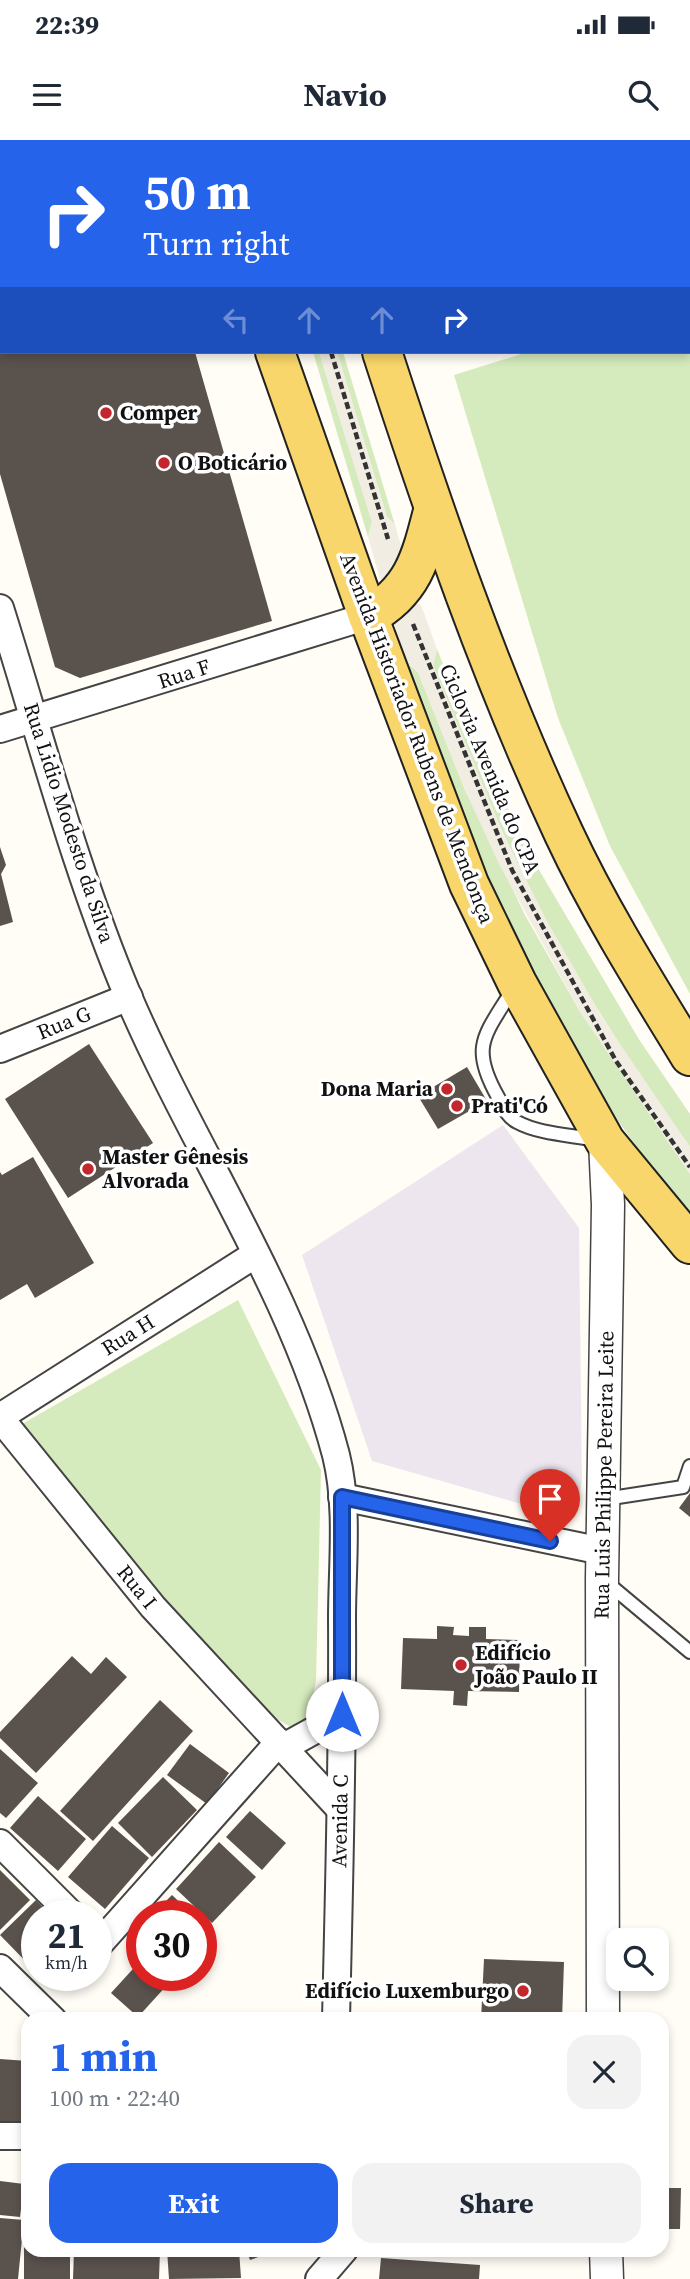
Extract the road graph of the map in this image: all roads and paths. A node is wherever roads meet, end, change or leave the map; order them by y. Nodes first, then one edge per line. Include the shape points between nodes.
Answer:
1 (276, 354) edge
2 (332, 354) edge
3 (383, 354) edge
4 (433, 510) junction
5 (402, 591) junction
6 (0, 608) edge
7 (368, 616) junction
8 (35, 720) junction
9 (0, 729) edge
10 (517, 983) junction
11 (129, 997) junction
12 (0, 1049) edge
13 (690, 1056) edge
14 (605, 1142) junction
15 (690, 1167) edge
16 (690, 1244) edge
17 (256, 1254) junction
18 (0, 1417) edge
19 (690, 1466) edge
20 (687, 1490) edge
21 (342, 1497) junction
22 (603, 1499) junction
23 (602, 1565) junction
24 (690, 1652) edge
25 (342, 1715) junction
26 (282, 1744) junction
27 (340, 1810) junction
28 (0, 1843) edge
29 (57, 1900) edge
30 (112, 1930) edge
31 (0, 1968) edge
32 (45, 2012) edge
33 (336, 2012) edge
34 (603, 2012) edge
35 (0, 2136) edge
36 (21, 2136) edge
37 (338, 2257) edge
38 (606, 2257) edge
39 (319, 2279) edge
40 (607, 2279) edge

1 - 7 main road, Avenida Historiador Rubens de Mendonça
2 - 5 path, Ciclovia Avenida do CPA
3 - 4 main road
4 - 5 main road via 414,571
4 - 13 main road via 496,676 565,836
5 - 7 main road
5 - 15 path, Ciclovia Avenida do CPA via 512,870 616,1061
6 - 8 street, Rua Lidio Modesto da Silva
7 - 8 street, Rua F
7 - 10 main road, Avenida Historiador Rubens de Mendonça via 469,884
8 - 9 street, Rua F
8 - 11 street, Rua Lidio Modesto da Silva via 73,848
10 - 14 main road, Avenida Historiador Rubens de Mendonça
10 - 14 lane via 488,1030 481,1057 507,1115 524,1125
11 - 12 street, Rua G
11 - 17 street, Rua Lidio Modesto da Silva
14 - 16 main road, Avenida Historiador Rubens de Mendonça
14 - 22 street, Rua Luis Philippe Pereira Leite
17 - 18 street, Rua H
17 - 21 street, Rua Lidio Modesto da Silva via 301,1356 336,1457
18 - 26 street, Rua I via 153,1607
19 - 20 lane
20 - 22 lane
21 - 23 street
21 - 25 street, Avenida C
22 - 23 street, Rua Luis Philippe Pereira Leite
23 - 24 lane
23 - 34 street, Rua Luis Philippe Pereira Leite
25 - 26 street
25 - 27 street, Avenida C
26 - 27 street, Rua I
26 - 30 street
27 - 33 street, Avenida C
28 - 29 street
31 - 32 street
35 - 36 street
37 - 39 street
38 - 40 street

